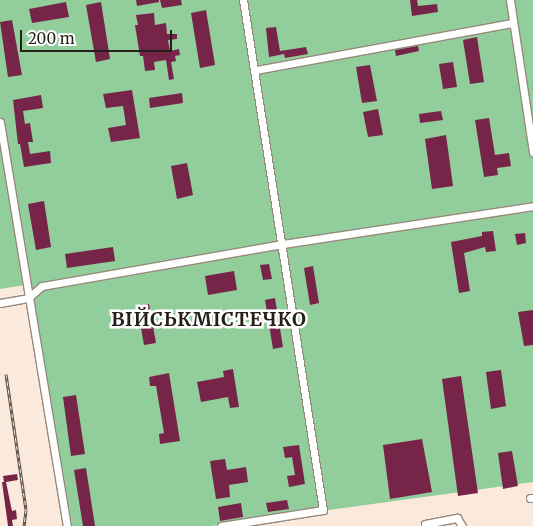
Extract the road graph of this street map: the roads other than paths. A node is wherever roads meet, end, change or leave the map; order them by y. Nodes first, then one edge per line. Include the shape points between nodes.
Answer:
1 (243, 0) edge
2 (510, 0) edge
3 (513, 23) junction
4 (256, 70) junction
5 (0, 122) edge
6 (533, 152) edge
7 (533, 206) edge
8 (283, 244) junction
9 (30, 296) junction
10 (0, 303) edge
11 (276, 518) junction
12 (424, 524) dead end
13 (67, 526) edge
14 (221, 526) edge
15 (278, 526) edge
16 (462, 526) edge

1 - 4 street
2 - 3 street
3 - 4 street
3 - 6 street
4 - 8 street
5 - 9 street
7 - 8 street
8 - 9 street via 42,286
8 - 11 street via 322,510
9 - 10 street
9 - 13 street
11 - 14 street
11 - 15 street
12 - 16 street via 457,518

